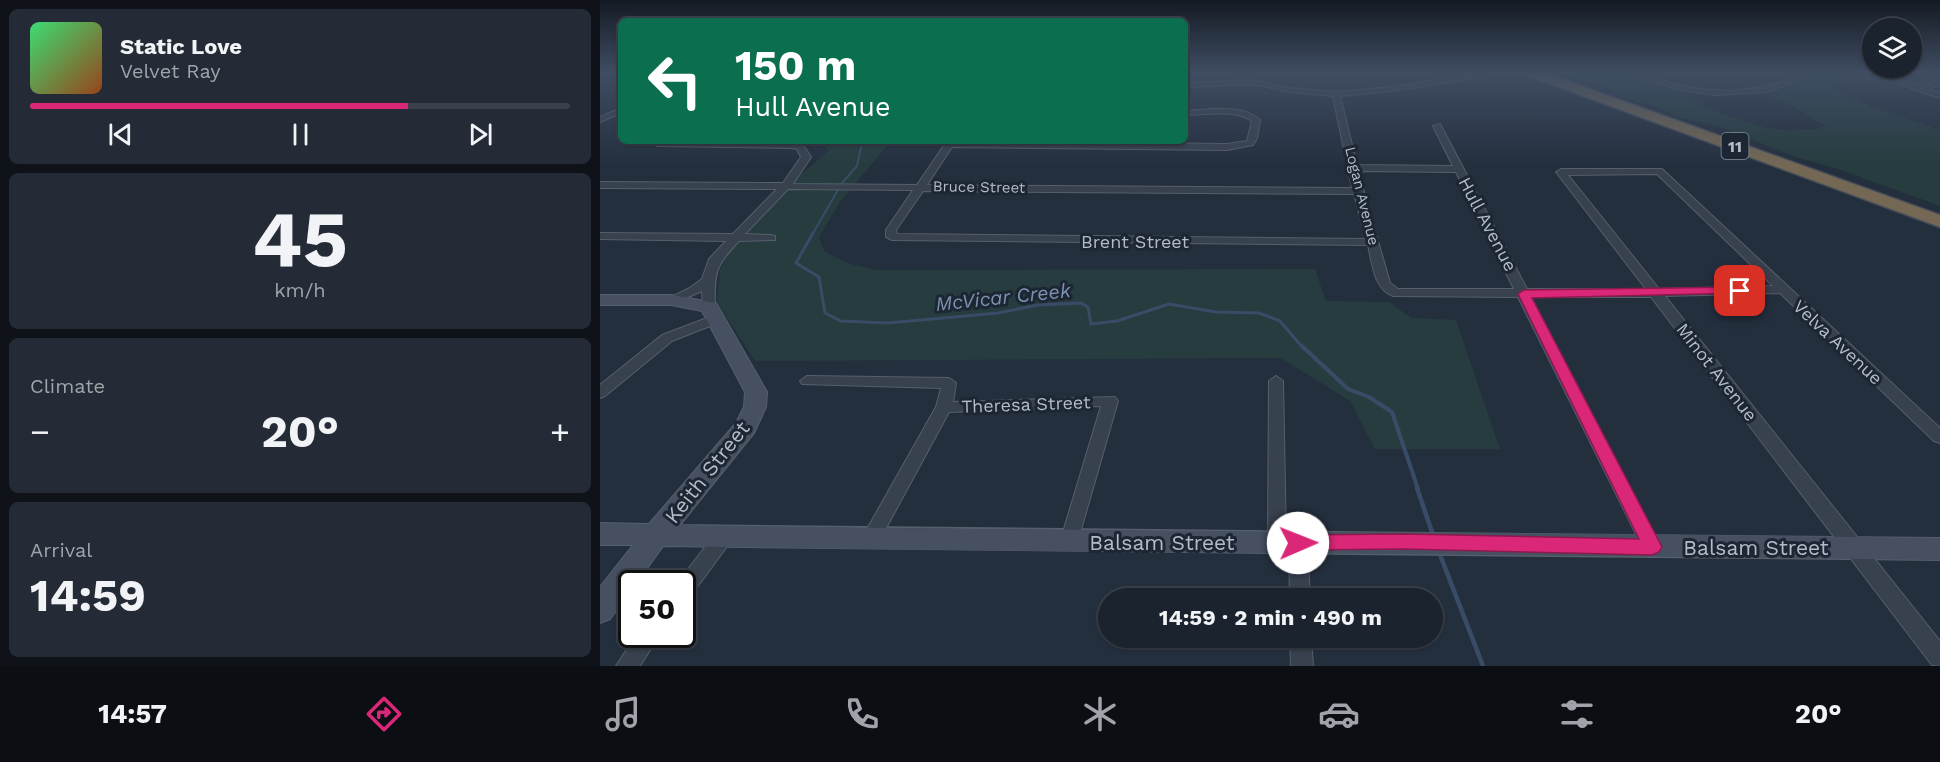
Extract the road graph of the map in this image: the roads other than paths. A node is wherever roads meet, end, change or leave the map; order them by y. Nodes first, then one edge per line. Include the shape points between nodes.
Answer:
1 (1338, 103) edge
2 (1616, 103) edge
3 (1623, 103) edge
4 (618, 111) edge
5 (1188, 113) edge
6 (600, 120) edge
7 (1437, 126) dead end
8 (693, 144) edge
9 (948, 144) edge
10 (1060, 144) edge
11 (1354, 168) junction
12 (1459, 169) junction
13 (1659, 171) joint
14 (1814, 175) junction
15 (600, 185) edge
16 (786, 186) junction
17 (922, 187) junction
18 (1358, 191) junction
19 (1940, 219) edge
20 (1940, 228) edge
21 (600, 236) edge
22 (737, 237) junction
23 (771, 238) dead end
24 (1374, 243) junction
25 (708, 281) junction
26 (1782, 289) junction
27 (1656, 293) junction
28 (1524, 294) junction
29 (600, 300) edge
30 (671, 300) junction
31 (712, 313) junction
32 (807, 381) dead end
33 (1276, 381) dead end
34 (600, 393) edge
35 (944, 407) junction
36 (1940, 437) edge
37 (600, 534) edge
38 (656, 535) junction
39 (724, 536) junction
40 (871, 538) junction
41 (1069, 542) junction
42 (1287, 542) junction
43 (1652, 547) junction
44 (1851, 547) junction
45 (1940, 549) edge
46 (696, 573) edge
47 (1298, 588) edge
48 (600, 610) edge
49 (640, 648) edge
50 (1301, 648) edge
51 (1940, 658) edge
52 (627, 666) edge
53 (1302, 666) edge

1 - 11 street, Logan Avenue
2 - 14 highway, 11
3 - 19 highway, 11
4 - 6 street
5 - 10 street via 1253,117 1253,138 1250,143 1227,147
7 - 12 street, Hull Avenue
8 - 16 street via 800,147 805,161
9 - 17 street
11 - 12 street
11 - 18 street, Logan Avenue
12 - 28 street, Hull Avenue
13 - 26 street, Velva Avenue
13 - 27 street, Minot Avenue via 1561,172
14 - 19 highway, 11
14 - 20 highway
15 - 16 street, Bruce Street
16 - 17 street, Bruce Street
16 - 22 street
17 - 18 street, Bruce Street
17 - 24 street, Brent Street via 891,230 892,237
18 - 24 street, Logan Avenue
21 - 22 street
22 - 23 street
22 - 25 street via 715,259
24 - 28 street, Logan Avenue via 1384,283 1395,293
25 - 30 street
25 - 31 street
26 - 27 street
26 - 36 street, Velva Avenue
27 - 28 street
27 - 44 street, Minot Avenue
28 - 43 street, Hull Avenue
29 - 30 main road
30 - 31 main road
31 - 34 street via 667,338
31 - 38 main road, Keith Street via 756,392 755,407 746,427
32 - 35 street, Theresa Street via 949,383
33 - 42 street
35 - 40 street
35 - 41 street, Theresa Street via 1110,401
37 - 38 main road, Balsam Street
38 - 39 main road, Balsam Street
38 - 48 main road, Keith Street
39 - 40 main road, Balsam Street
39 - 46 street
40 - 41 main road, Balsam Street
41 - 42 main road, Balsam Street
42 - 43 main road, Balsam Street
42 - 47 street
43 - 44 main road, Balsam Street
44 - 45 main road, Balsam Street
44 - 51 street, Minot Avenue
49 - 52 street
50 - 53 street

